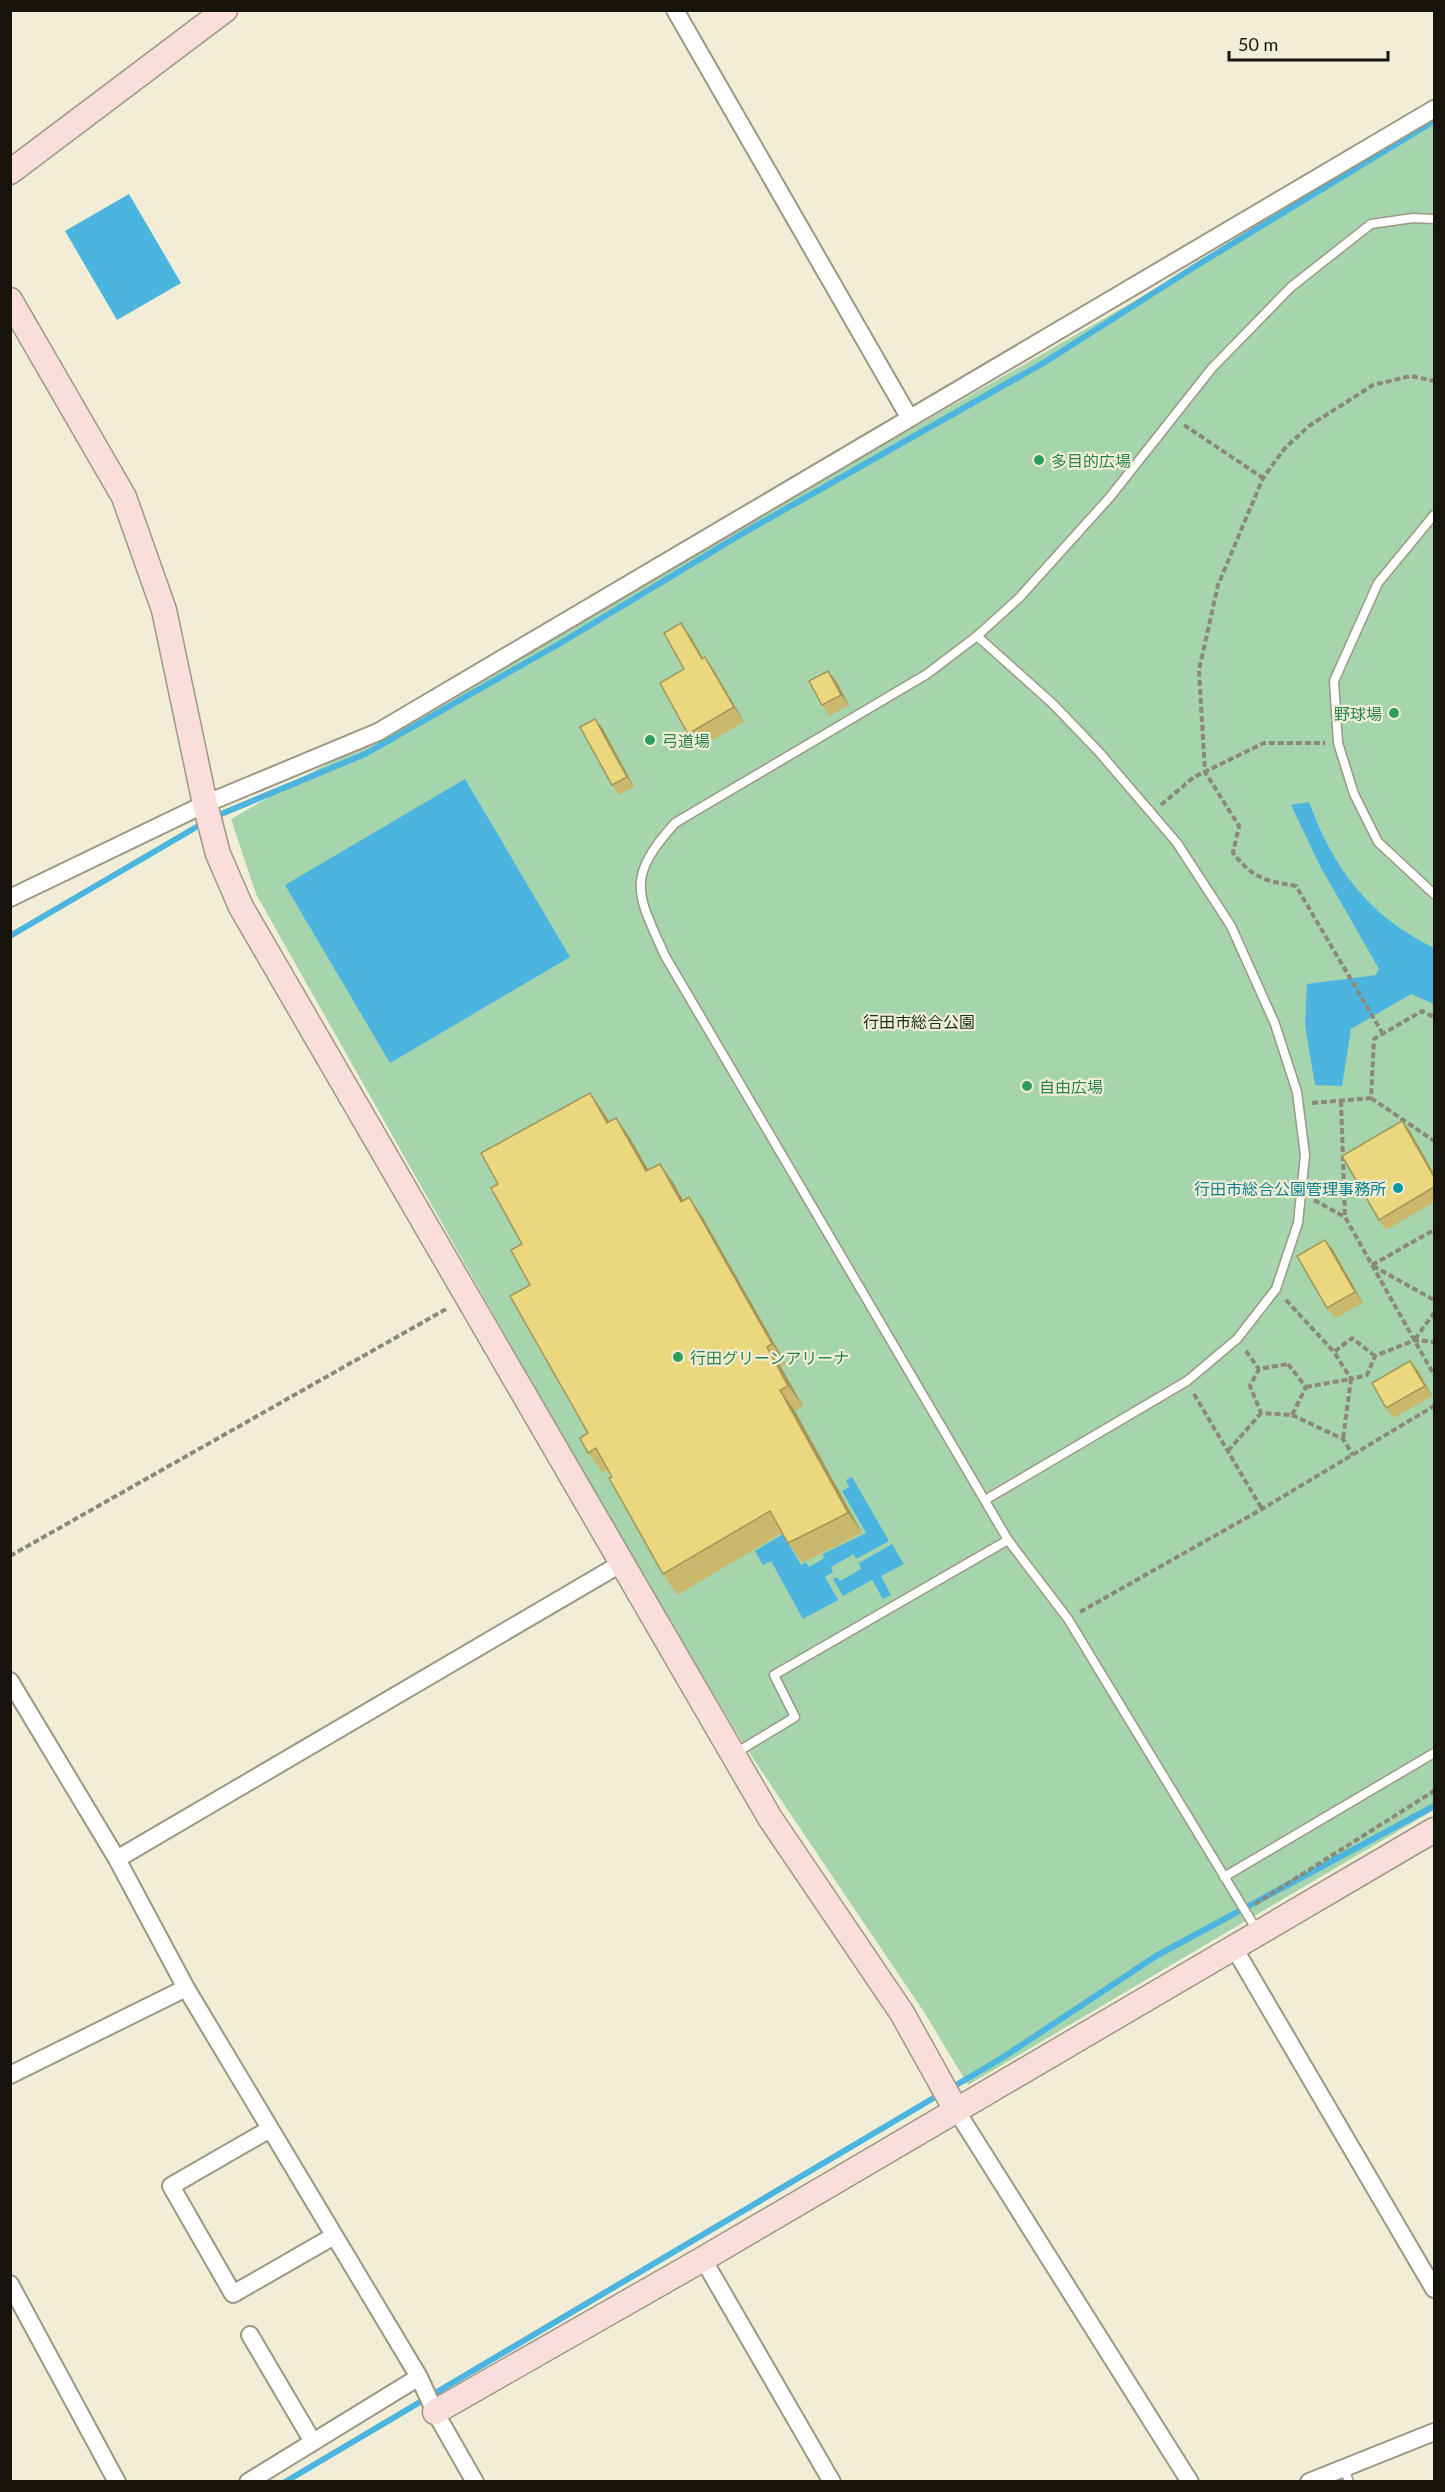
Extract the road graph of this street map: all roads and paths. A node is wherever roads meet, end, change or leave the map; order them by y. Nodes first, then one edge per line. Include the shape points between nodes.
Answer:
1 (225, 10) edge
2 (675, 10) edge
3 (1434, 109) edge
4 (10, 172) edge
5 (1434, 219) edge
6 (10, 300) edge
7 (1434, 381) edge
8 (909, 417) junction
9 (1172, 417) junction
10 (1263, 478) junction
11 (1434, 514) edge
12 (977, 636) junction
13 (1338, 743) junction
14 (1205, 772) junction
15 (1176, 792) dead end
16 (205, 804) junction
17 (1434, 894) edge
18 (10, 898) edge
19 (1434, 1017) edge
20 (1383, 1034) junction
21 (1371, 1098) junction
22 (1341, 1101) junction
23 (1299, 1104) junction
24 (1434, 1141) edge
25 (1301, 1194) junction
26 (1345, 1217) junction
27 (1434, 1230) edge
28 (1372, 1265) junction
29 (1276, 1289) junction
30 (467, 1297) junction
31 (1434, 1300) edge
32 (1434, 1313) edge
33 (1237, 1339) junction
34 (1414, 1340) junction
35 (1434, 1342) edge
36 (1334, 1352) junction
37 (1375, 1356) junction
38 (1259, 1369) junction
39 (1434, 1375) edge
40 (1351, 1379) junction
41 (1187, 1381) junction
42 (1306, 1387) junction
43 (1434, 1406) edge
44 (1261, 1413) junction
45 (1292, 1415) junction
46 (1343, 1439) junction
47 (1228, 1451) junction
48 (1353, 1455) junction
49 (985, 1500) junction
50 (1262, 1509) junction
51 (1008, 1540) junction
52 (10, 1556) edge
53 (622, 1563) junction
54 (1068, 1619) junction
55 (10, 1682) edge
56 (1434, 1752) edge
57 (733, 1755) junction
58 (1434, 1791) edge
59 (1434, 1830) edge
60 (117, 1859) junction
61 (1224, 1877) junction
62 (1244, 1910) junction
63 (1258, 1932) junction
64 (1233, 1946) junction
65 (186, 1988) junction
66 (10, 2075) edge
67 (956, 2109) junction
68 (270, 2129) junction
69 (334, 2236) junction
70 (703, 2259) junction
71 (10, 2284) edge
72 (1434, 2289) edge
73 (250, 2335) dead end
74 (419, 2377) junction
75 (435, 2412) junction
76 (1434, 2432) edge
77 (313, 2442) junction
78 (1346, 2475) edge
79 (117, 2481) edge
80 (248, 2481) edge
81 (475, 2481) edge
82 (832, 2481) edge
83 (1190, 2481) edge
84 (1309, 2481) edge

1 - 4 street
2 - 8 street
3 - 8 street
5 - 9 lane via 1371,224 1291,287 1212,368
6 - 16 street via 124,497 164,610
7 - 10 path via 1411,376 1373,385 1309,426 1285,448
8 - 16 street via 378,732
9 - 10 path
9 - 12 lane via 1102,505 1019,598
10 - 14 path via 1218,585 1199,670
11 - 13 lane via 1378,583 1334,681
12 - 23 lane via 1060,712 1177,843 1231,926 1275,1024
12 - 49 lane via 927,674 675,823 656,845 641,876 641,902 665,956
13 - 14 path via 1264,743
13 - 17 lane via 1354,794 1378,842
14 - 15 path
14 - 20 path via 1239,826 1233,853 1246,870 1261,880 1296,886
16 - 18 street
16 - 30 street via 218,854 241,906
19 - 20 path via 1422,1011
20 - 21 path via 1374,1039
21 - 22 path
21 - 24 path
22 - 23 path
22 - 26 path
23 - 25 lane via 1305,1155
25 - 26 path
25 - 29 lane via 1298,1223
26 - 28 path
27 - 28 path
28 - 31 path
28 - 34 path
29 - 33 lane
29 - 36 path
30 - 52 path
30 - 53 street
32 - 34 path
33 - 38 path
33 - 41 lane
34 - 35 path
34 - 37 path
34 - 39 path
36 - 37 path via 1352,1338
36 - 40 path
37 - 40 path via 1367,1375
38 - 42 path via 1288,1364
38 - 44 path via 1250,1386
40 - 42 path
40 - 46 path
41 - 47 path
41 - 49 lane
42 - 45 path
43 - 48 path
44 - 45 path
44 - 47 path
45 - 46 path
46 - 48 path
47 - 50 path
48 - 50 path
49 - 51 lane
50 - 54 path
51 - 54 lane
51 - 57 lane via 774,1675 795,1717
53 - 57 street
53 - 60 street
54 - 61 lane
55 - 60 street
56 - 61 lane
57 - 67 street via 770,1818 902,2013
58 - 62 path
59 - 63 street
60 - 65 street
61 - 62 lane
62 - 63 lane
63 - 64 street
64 - 67 street
64 - 72 street
65 - 66 street
65 - 68 street
67 - 70 street
67 - 83 street
68 - 69 street
68 - 69 street via 171,2186 233,2294
69 - 74 street
70 - 75 street
70 - 82 street
71 - 79 street
73 - 77 street
74 - 75 street
74 - 77 street
75 - 81 street
76 - 78 street
77 - 80 street
78 - 84 street

